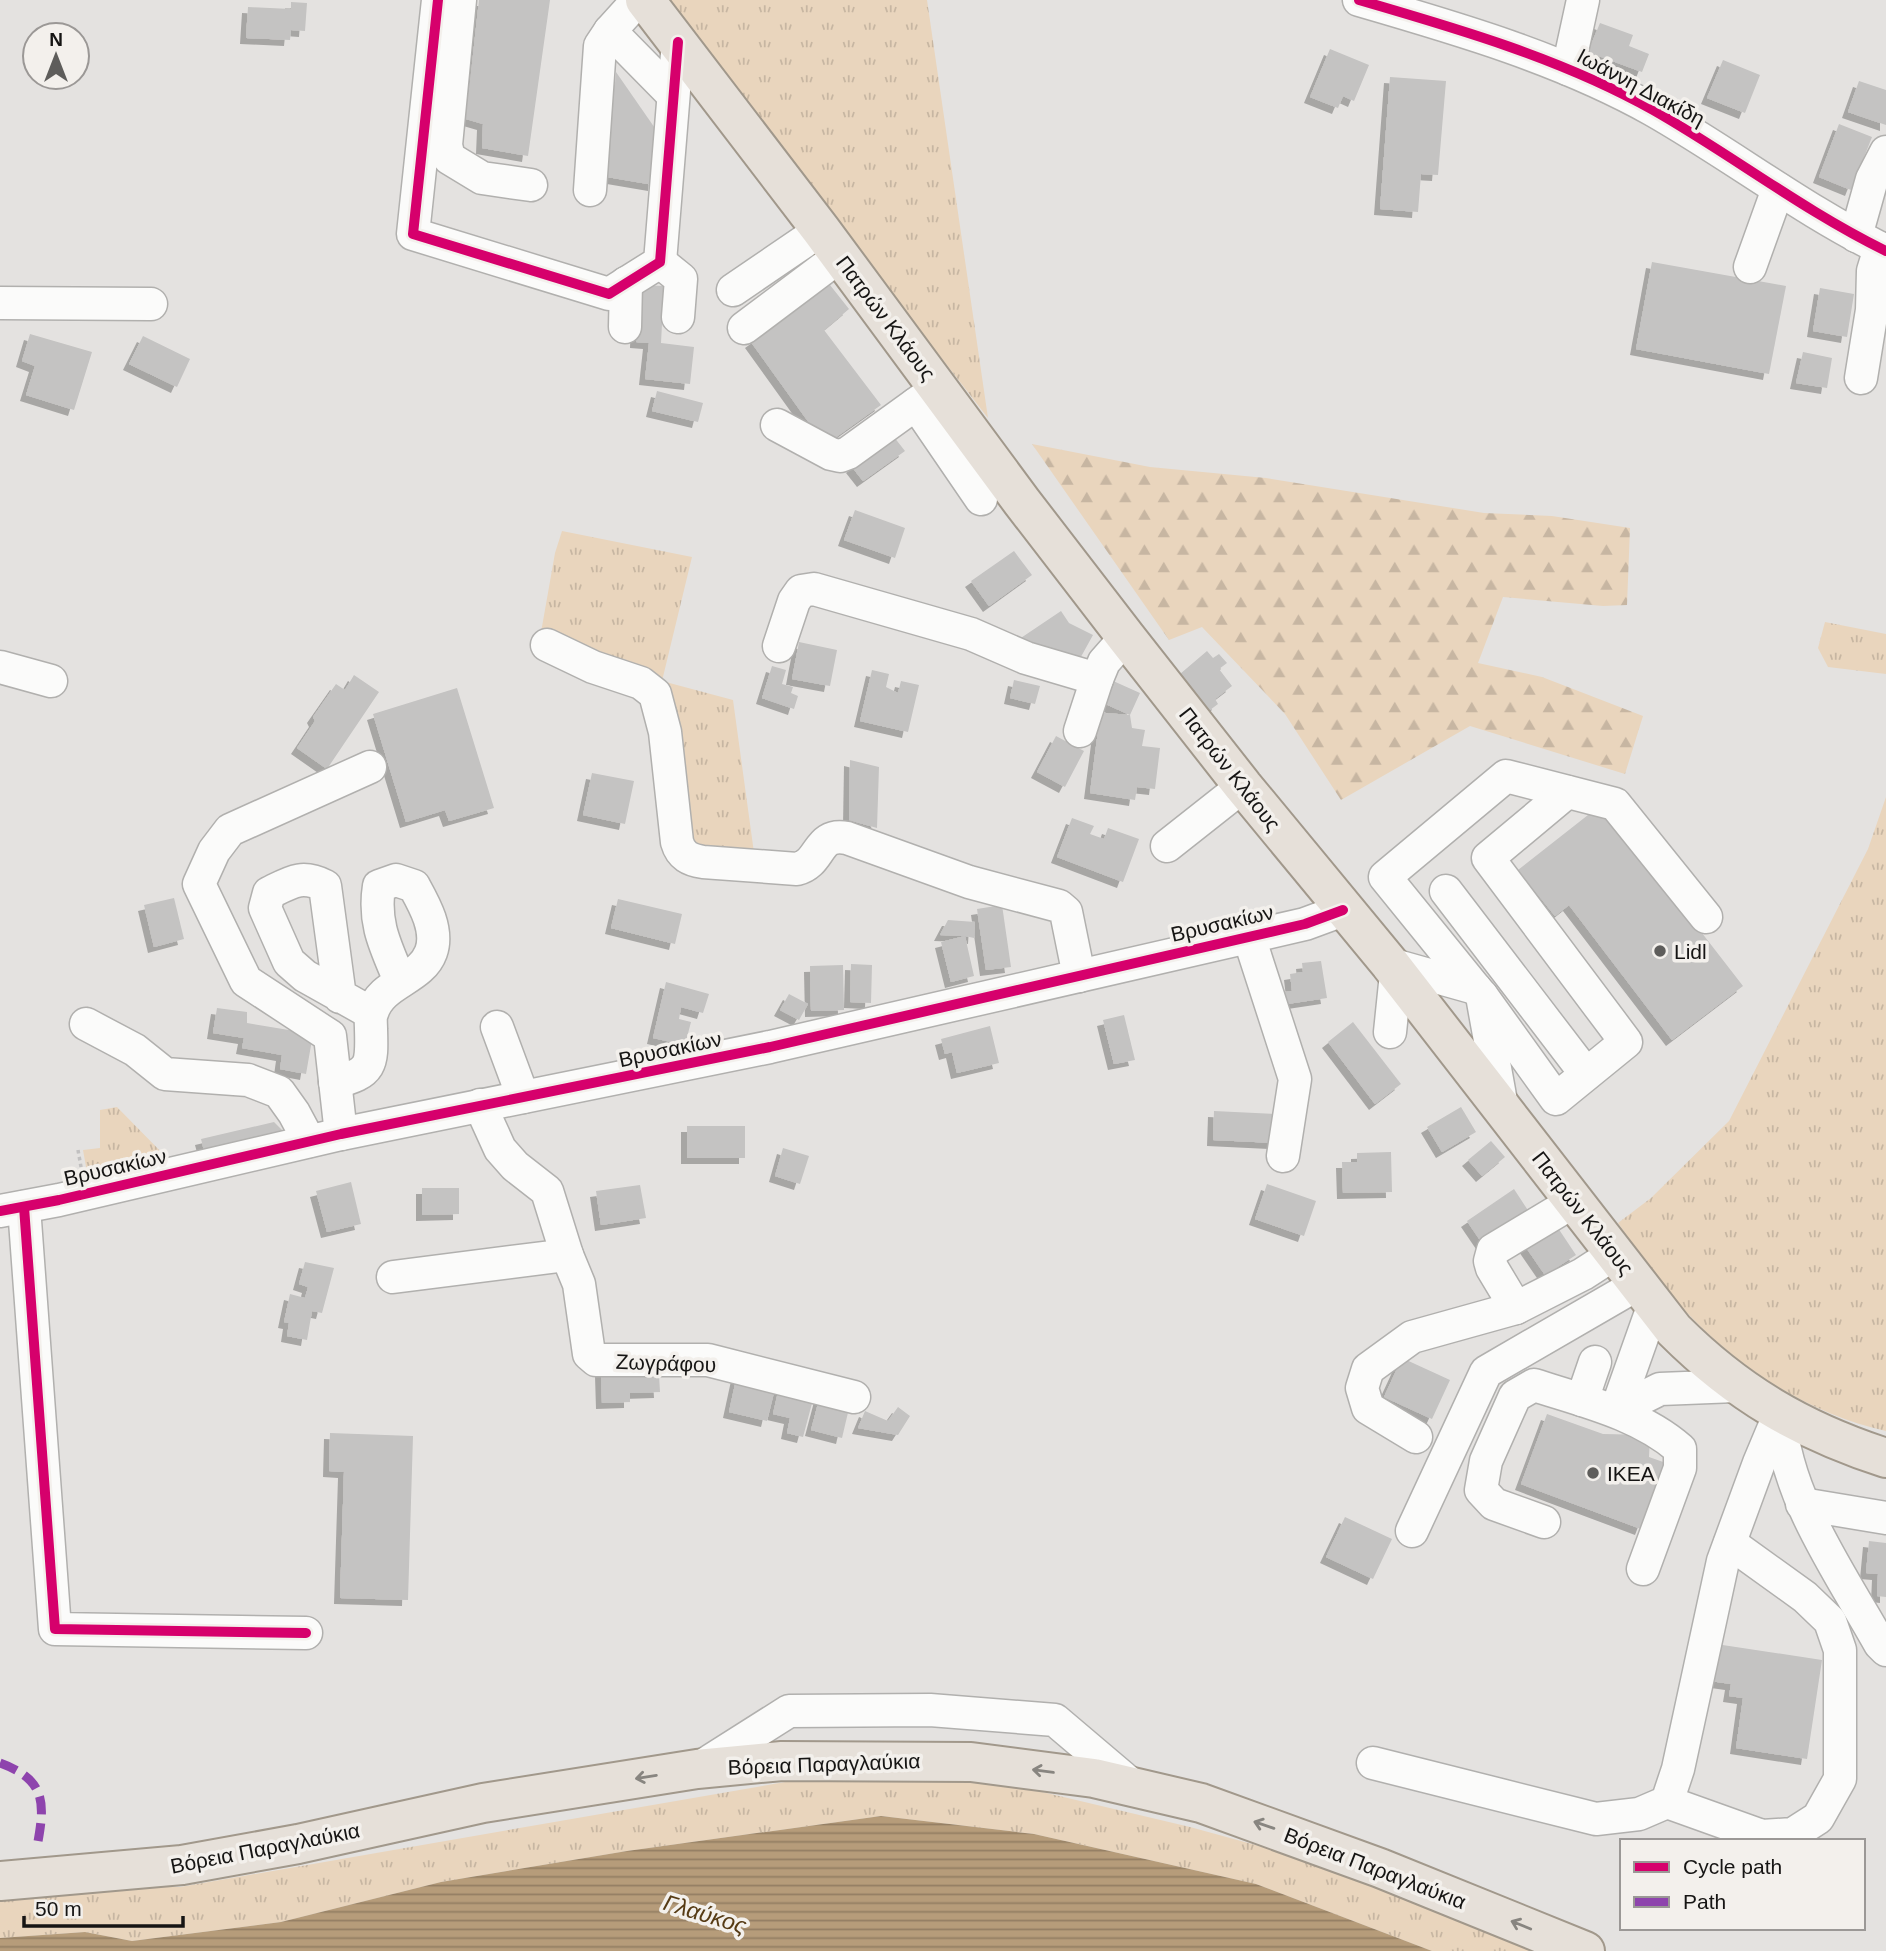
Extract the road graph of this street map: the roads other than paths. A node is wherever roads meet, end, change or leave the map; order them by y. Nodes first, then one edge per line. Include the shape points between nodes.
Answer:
1 (438, 0) edge
2 (460, 0) edge
3 (638, 0) edge
4 (645, 0) edge
5 (1359, 0) edge
6 (1583, 0) edge
7 (610, 31) junction
8 (678, 42) junction
9 (1568, 69) junction
10 (673, 95) junction
11 (1886, 152) edge
12 (531, 185) dead end
13 (1778, 189) junction
14 (590, 190) dead end
15 (830, 243) junction
16 (1874, 245) edge
17 (660, 262) junction
18 (1750, 267) dead end
19 (626, 283) junction
20 (733, 290) dead end
21 (0, 303) edge
22 (151, 304) dead end
23 (678, 317) dead end
24 (625, 327) dead end
25 (744, 328) dead end
26 (1861, 377) dead end
27 (927, 396) junction
28 (777, 425) dead end
29 (981, 499) dead end
30 (1126, 637) junction
31 (547, 645) dead end
32 (779, 646) dead end
33 (0, 667) edge
34 (1097, 679) junction
35 (51, 681) dead end
36 (1080, 731) dead end
37 (370, 767) dead end
38 (1243, 786) junction
39 (1567, 792) junction
40 (1167, 846) dead end
41 (1488, 859) junction
42 (1446, 891) junction
43 (1343, 910) junction
44 (1415, 914) junction
45 (1706, 917) dead end
46 (1250, 937) junction
47 (1393, 969) junction
48 (1079, 976) junction
49 (400, 981) dead end
50 (1478, 992) junction
51 (340, 997) dead end
52 (371, 1013) junction
53 (86, 1024) dead end
54 (497, 1027) dead end
55 (1390, 1032) dead end
56 (1586, 1074) junction
57 (335, 1082) junction
58 (523, 1097) junction
59 (481, 1105) junction
60 (1502, 1107) junction
61 (341, 1134) junction
62 (309, 1141) junction
63 (1283, 1156) dead end
64 (1573, 1202) junction
65 (12, 1209) edge
66 (1614, 1254) junction
67 (567, 1255) junction
68 (393, 1277) dead end
69 (1646, 1294) junction
70 (1516, 1308) junction
71 (1636, 1357) junction
72 (1595, 1362) dead end
73 (1736, 1386) junction
74 (1660, 1389) junction
75 (854, 1397) dead end
76 (1582, 1400) junction
77 (1616, 1412) junction
78 (1780, 1413) junction
79 (1416, 1437) dead end
80 (1886, 1458) edge
81 (1802, 1504) junction
82 (1886, 1518) edge
83 (1544, 1522) dead end
84 (1412, 1531) dead end
85 (1730, 1543) junction
86 (1643, 1569) dead end
87 (306, 1633) dead end
88 (1886, 1650) edge
89 (1373, 1763) dead end
90 (697, 1769) junction
91 (1135, 1788) junction
92 (1667, 1802) junction
93 (0, 1881) edge
94 (1585, 1951) edge

1 - 19 street via 413,234 609,294
2 - 12 street via 446,145 449,158 482,178
3 - 7 street
4 - 8 main road, Πατρών Κλάους
5 - 9 street, Ιωάννη Διακίδη
6 - 9 street
7 - 10 street
7 - 14 street via 600,46
8 - 10 street
8 - 15 main road, Πατρών Κλάους
9 - 13 street, Ιωάννη Διακίδη via 1653,110
10 - 17 street
11 - 16 street via 1872,179
13 - 16 street, Ιωάννη Διακίδη
13 - 18 street
15 - 20 street
15 - 25 street
15 - 27 main road, Πατρών Κλάους
16 - 26 street via 1872,310
17 - 19 street
17 - 23 street via 681,279
19 - 24 street
21 - 22 street
27 - 28 street via 840,456
27 - 29 street
27 - 30 main road, Πατρών Κλάους
30 - 34 street via 1104,662
30 - 38 main road, Πατρών Κλάους
31 - 48 street via 641,683 655,694 665,732 677,842 688,858 797,869 809,864 827,840 847,838 969,882 1059,906 1066,912
32 - 34 street via 794,601 801,591 814,589 971,634 1026,659
33 - 35 street
34 - 36 street
37 - 57 street via 230,830 199,884 246,981 330,1036
38 - 40 street
38 - 43 main road, Πατρών Κλάους
39 - 41 street
39 - 44 street via 1506,776 1385,877
39 - 45 street via 1615,804
41 - 42 street
41 - 56 street via 1626,1042
42 - 44 street
42 - 56 street
43 - 46 street, Βρυσακίων
43 - 47 main road, Πατρών Κλάους
44 - 50 street
46 - 48 street, Βρυσακίων
46 - 63 street via 1295,1079
47 - 50 street
47 - 55 street
47 - 60 main road, Πατρών Κλάους
48 - 58 street, Βρυσακίων via 770,1047
49 - 52 street via 385,992
50 - 56 street via 1556,1100
50 - 60 street
51 - 52 street
52 - 57 street via 372,1060 350,1079
53 - 62 street via 135,1050 165,1074 248,1080 279,1092
54 - 58 street
57 - 61 street
58 - 59 street, Βρυσακίων
59 - 61 street, Βρυσακίων
59 - 67 street, Ζωγράφου via 500,1149 547,1191
60 - 64 main road, Πατρών Κλάους
61 - 62 street, Βρυσακίων
62 - 65 street, Βρυσακίων
64 - 66 main road, Πατρών Κλάους
64 - 70 street via 1493,1250 1492,1268
65 - 87 street via 55,1629
66 - 69 main road, Πατρών Κλάους
66 - 70 street
67 - 68 street
67 - 75 street, Ζωγράφου via 579,1284 589,1353 596,1360 708,1360
69 - 71 street
69 - 73 main road, Πατρών Κλάους via 1682,1338
69 - 84 street via 1486,1372
70 - 79 street via 1412,1336 1368,1369 1362,1388 1368,1408
71 - 74 street
71 - 77 street
72 - 76 street
73 - 74 street
73 - 78 main road, Πατρών Κλάους
74 - 77 street
76 - 77 street
76 - 83 street via 1534,1385 1515,1396 1486,1461 1481,1490 1494,1504
77 - 86 street via 1664,1435 1680,1449 1680,1468
78 - 80 main road, Πατρών Κλάους via 1822,1435
78 - 81 street via 1785,1451
78 - 85 street
81 - 82 street
81 - 88 street
85 - 92 street
85 - 92 street via 1805,1597 1830,1621 1840,1650 1840,1779 1818,1818 1793,1834 1762,1836
89 - 92 street via 1596,1819 1639,1814
91 -> 90 main road, Βόρεια Παραγλαύκια via 971,1762 782,1760
90 - 91 street via 789,1712 930,1710 1055,1720
90 -> 93 main road, Βόρεια Παραγλαύκια via 483,1803 182,1865
94 -> 91 main road, Βόρεια Παραγλαύκια via 1283,1832 1201,1803

